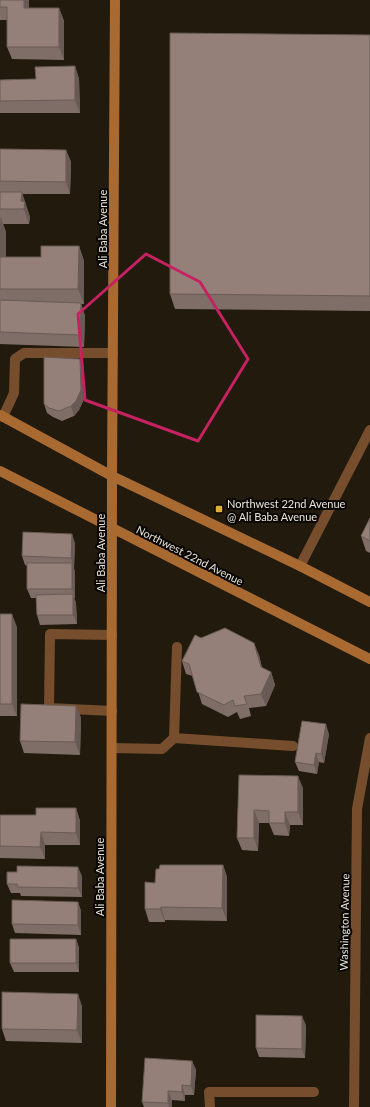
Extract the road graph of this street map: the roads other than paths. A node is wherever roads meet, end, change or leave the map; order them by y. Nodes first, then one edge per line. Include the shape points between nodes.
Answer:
1 (115, 0) edge
2 (113, 354) junction
3 (1, 416) edge
4 (370, 430) edge
5 (0, 471) edge
6 (112, 476) junction
7 (112, 528) junction
8 (300, 566) junction
9 (370, 602) edge
10 (112, 635) junction
11 (177, 647) dead end
12 (370, 659) edge
13 (112, 711) junction
14 (174, 738) junction
15 (370, 738) edge
16 (293, 746) dead end
17 (112, 748) junction
18 (314, 1092) dead end
19 (111, 1107) edge
20 (210, 1107) edge
21 (354, 1107) edge

1 - 2 street, Ali Baba Avenue
2 - 3 street via 24,353 15,359 14,393
2 - 6 street, Ali Baba Avenue
3 - 6 street
4 - 8 street
5 - 7 street, Northwest 22nd Avenue
6 - 7 street, Ali Baba Avenue
6 - 8 street
7 - 10 street, Ali Baba Avenue
7 - 12 street, Northwest 22nd Avenue
8 - 9 street
10 - 13 street, Ali Baba Avenue
10 - 13 street via 50,634 49,708
11 - 14 street
13 - 17 street, Ali Baba Avenue
14 - 16 street
14 - 17 street via 162,749
15 - 21 street, Washington Avenue via 357,809
17 - 19 street, Ali Baba Avenue
18 - 20 street via 209,1092

